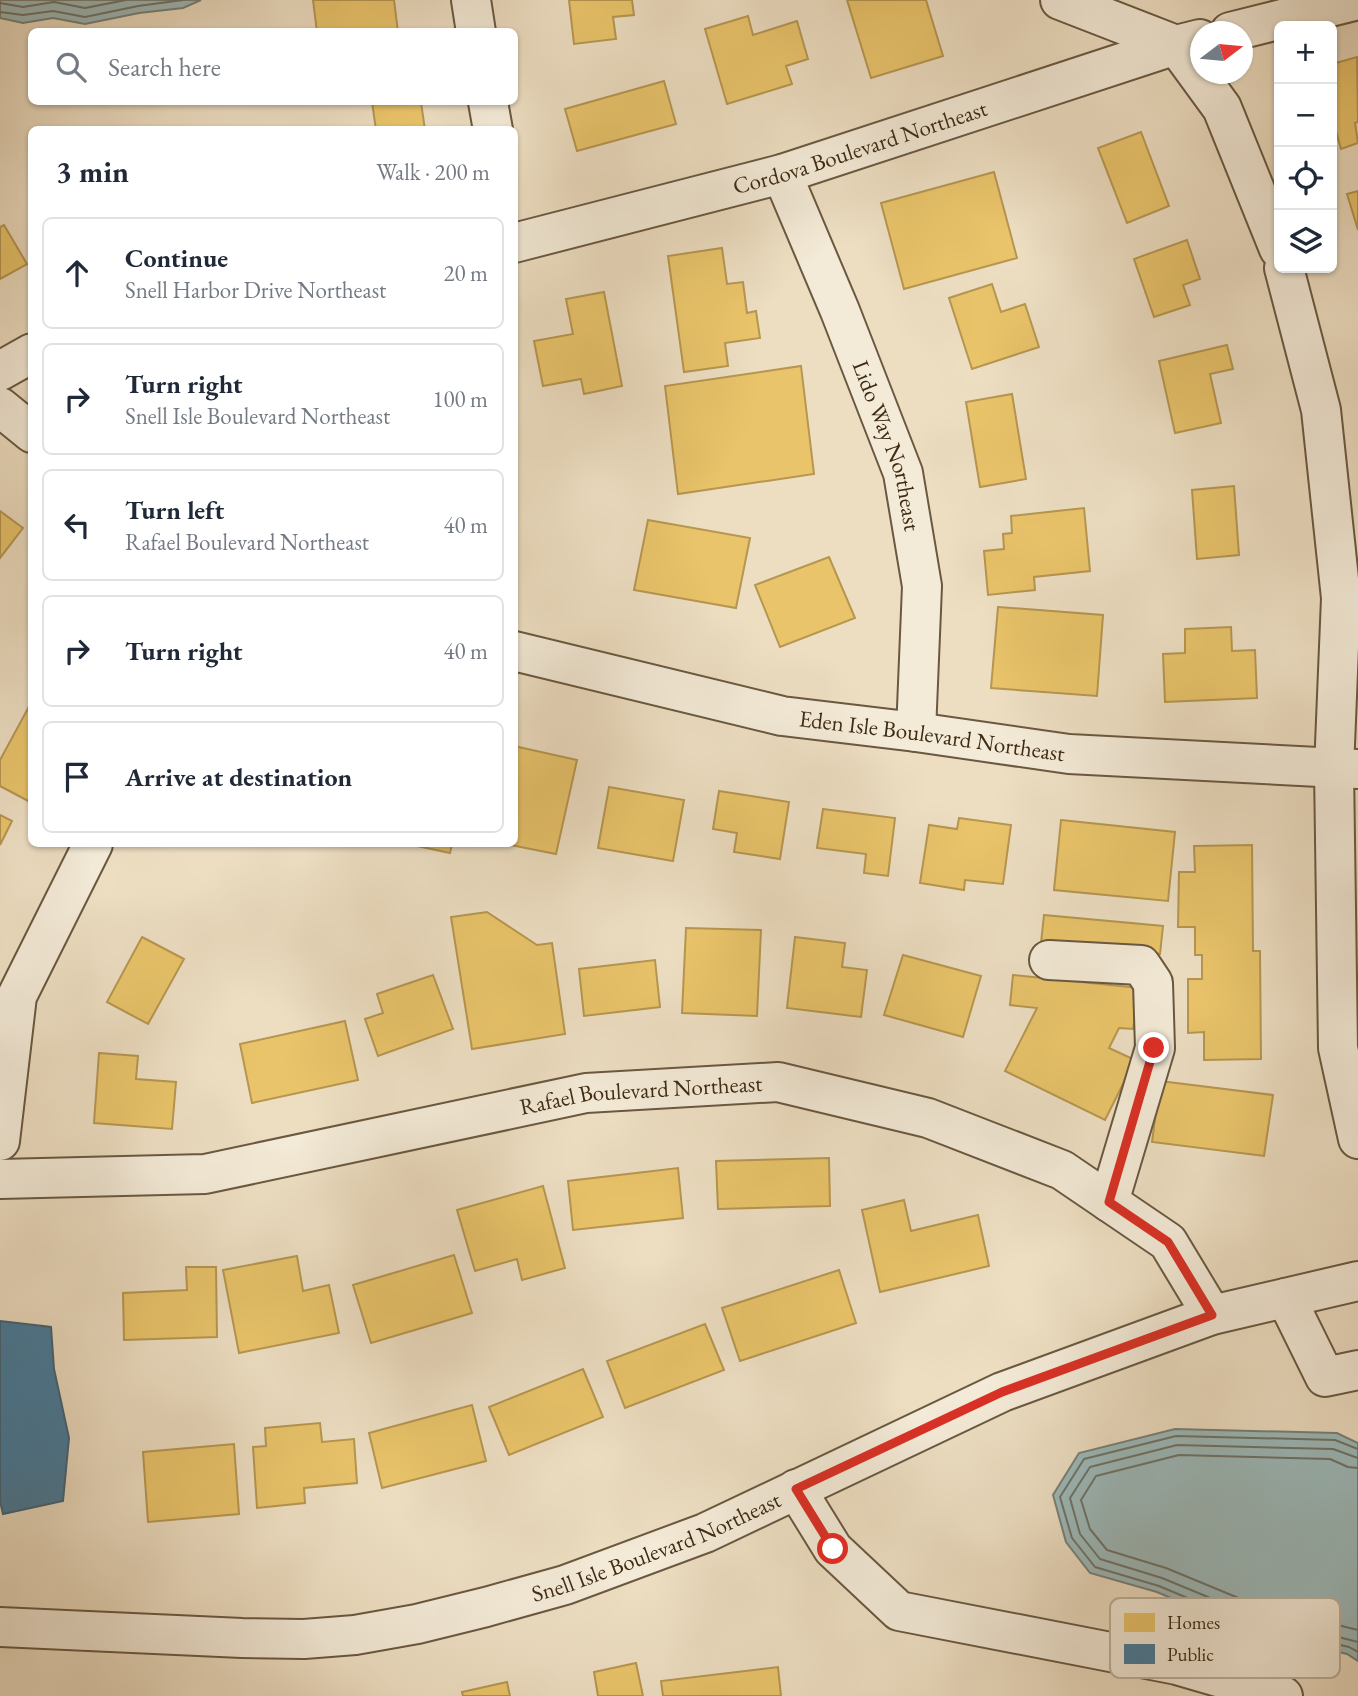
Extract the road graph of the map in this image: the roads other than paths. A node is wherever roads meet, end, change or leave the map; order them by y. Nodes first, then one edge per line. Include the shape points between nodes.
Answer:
1 (471, 0) edge
2 (1060, 0) edge
3 (1358, 1) edge
4 (1253, 26) edge
5 (475, 28) edge
6 (1188, 42) edge
7 (489, 105) edge
8 (492, 126) edge
9 (782, 174) junction
10 (1274, 237) edge
11 (518, 242) edge
12 (1285, 273) edge
13 (28, 355) edge
14 (0, 371) edge
15 (0, 407) edge
16 (28, 430) edge
17 (518, 652) edge
18 (916, 732) junction
19 (1346, 769) edge
20 (92, 847) edge
21 (1049, 960) dead end
22 (1358, 1139) edge
23 (0, 1140) edge
24 (0, 1179) edge
25 (1109, 1202) junction
26 (1358, 1281) edge
27 (1286, 1298) junction
28 (1212, 1315) junction
29 (1358, 1370) edge
30 (796, 1489) junction
31 (0, 1627) edge
32 (1110, 1652) edge
33 (1221, 1678) edge
34 (1283, 1696) edge

1 - 5 street
2 - 6 street
3 - 4 street
6 - 9 street, Cordova Boulevard Northeast
6 - 10 street via 1222,108
7 - 8 street
9 - 11 street, Cordova Boulevard Northeast
9 - 18 street, Lido Way Northeast via 903,472 922,586
12 - 19 street via 1321,410 1341,598
13 - 14 street
15 - 16 street
17 - 18 street, Eden Isle Boulevard Northeast via 782,716
18 - 19 street, Eden Isle Boulevard Northeast via 1069,754
19 - 22 street via 1338,1048
20 - 23 street via 17,996
21 - 25 street via 1141,965 1153,983 1154,1048
24 - 25 street, Rafael Boulevard Northeast via 205,1174 586,1093 778,1082 928,1118 1062,1170
25 - 28 street, Rafael Boulevard Northeast via 1168,1242
26 - 27 street, Snell Isle Boulevard Northeast
27 - 28 street, Snell Isle Boulevard Northeast
27 - 29 street via 1325,1377
28 - 30 street, Snell Isle Boulevard Northeast via 1002,1392
30 - 31 street, Snell Isle Boulevard Northeast via 705,1533 565,1585 355,1635 242,1639
30 - 32 street via 833,1549 899,1611
33 - 34 street

